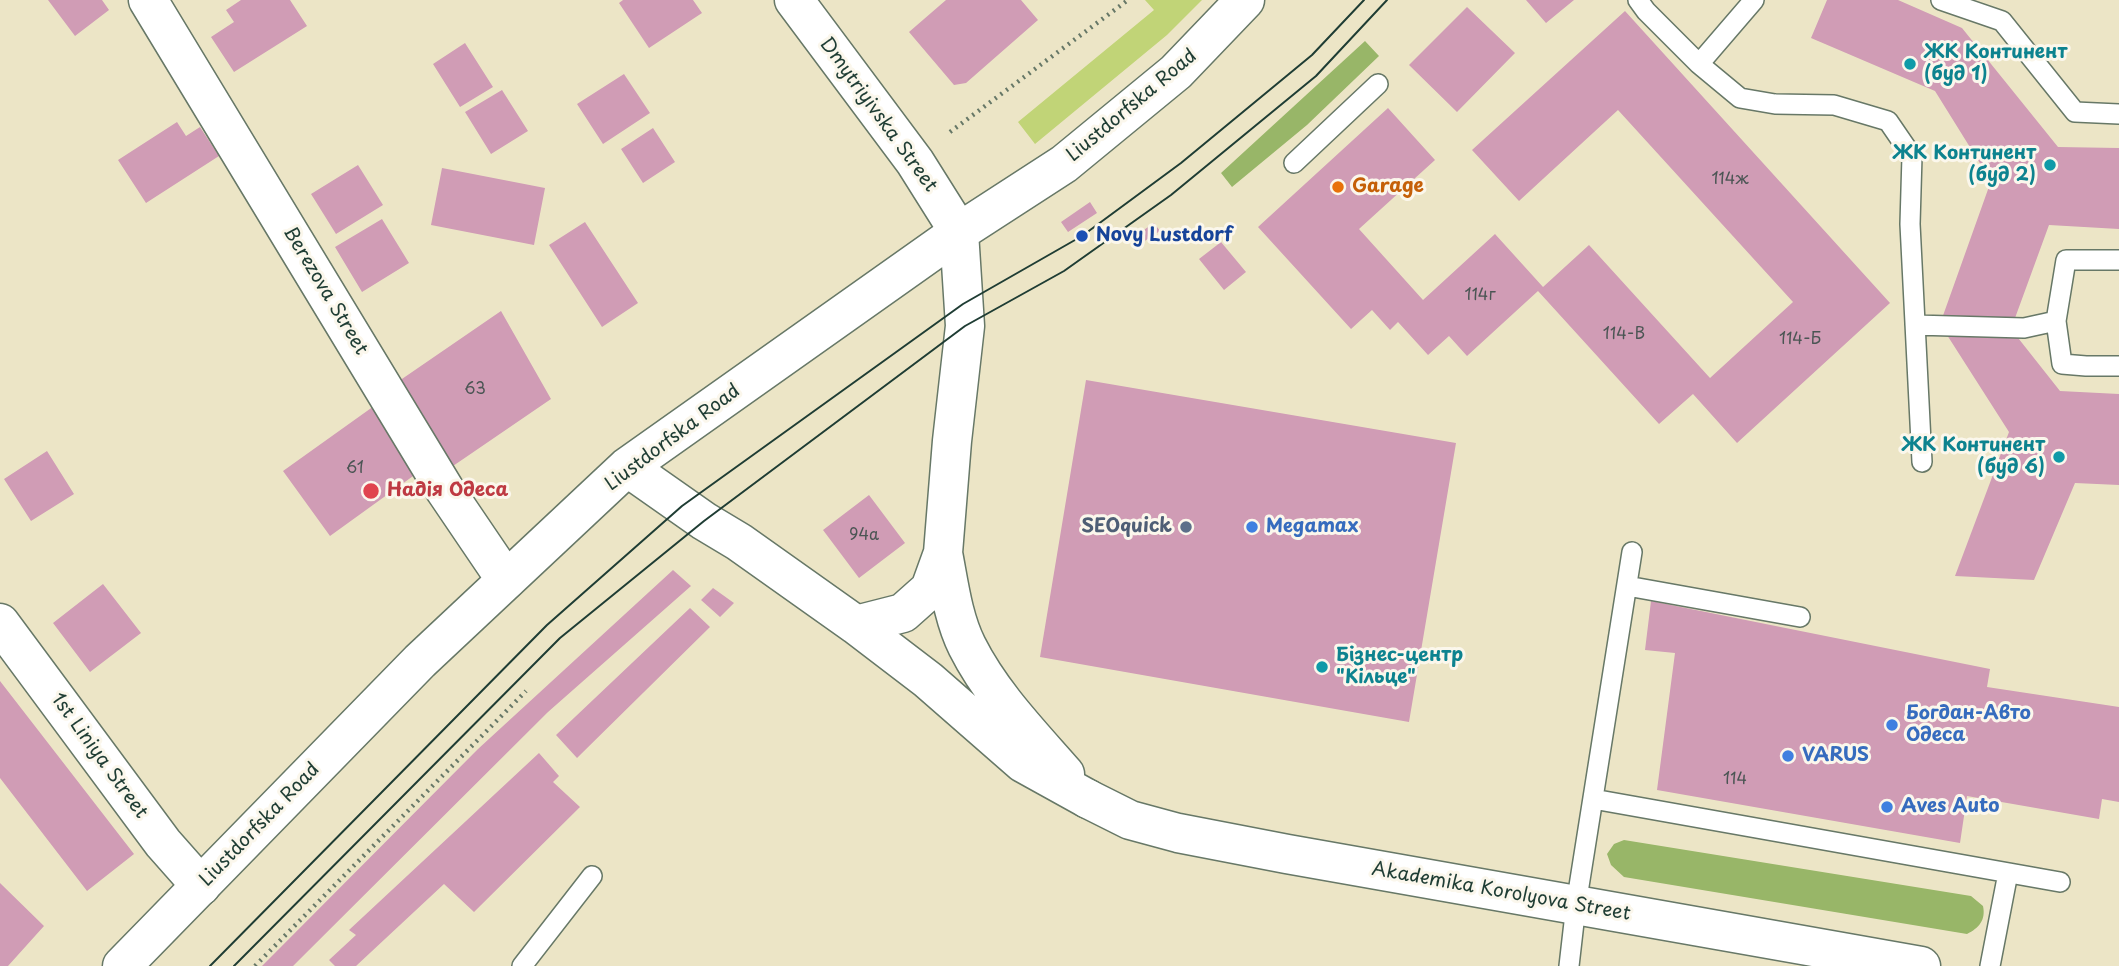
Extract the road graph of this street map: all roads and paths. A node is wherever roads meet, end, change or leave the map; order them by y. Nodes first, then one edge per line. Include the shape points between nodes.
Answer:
1 (148, 0) edge
2 (794, 0) edge
3 (1128, 0) edge
4 (1245, 0) edge
5 (1638, 0) edge
6 (1754, 0) edge
7 (1941, 0) edge
8 (1699, 64) junction
9 (1378, 84) dead end
10 (2119, 114) edge
11 (950, 132) dead end
12 (1294, 163) dead end
13 (959, 232) junction
14 (2119, 260) edge
15 (2056, 321) junction
16 (1915, 325) junction
17 (2119, 366) edge
18 (1922, 462) dead end
19 (627, 467) junction
20 (1633, 552) dead end
21 (943, 553) junction
22 (506, 580) junction
23 (1627, 586) junction
24 (1800, 617) dead end
25 (0, 623) edge
26 (856, 625) junction
27 (526, 691) dead end
28 (1088, 799) junction
29 (1593, 799) junction
30 (2008, 873) junction
31 (592, 876) dead end
32 (2060, 882) dead end
33 (201, 886) junction
34 (1576, 905) junction
35 (122, 966) edge
36 (255, 966) edge
37 (522, 966) edge
38 (1569, 966) edge
39 (1921, 966) edge
40 (1990, 966) edge

1 - 22 main road, Berezova Street via 445,490
2 - 13 main road, Dmytriyivska Street via 915,162
3 - 11 path
4 - 13 main road, Liustdorfska Road via 1176,72 1064,164
5 - 8 lane
6 - 8 lane
7 - 10 lane via 2001,21 2075,112
8 - 16 lane via 1740,98 1834,105 1888,121 1912,156
9 - 12 lane
13 - 19 main road, Liustdorfska Road
13 - 21 main road via 965,326
14 - 15 lane via 2066,260
15 - 16 lane via 2024,328
15 - 17 lane via 2063,364
16 - 18 lane
19 - 22 main road, Liustdorfska Road
19 - 26 main road, Akademika Korolyova Street
20 - 23 lane
21 - 26 main road via 930,589 903,613
21 - 28 main road via 967,645 1010,710
22 - 33 main road, Liustdorfska Road via 420,661
23 - 24 lane
23 - 29 lane
25 - 33 main road, 1st Liniya Street via 163,843
26 - 28 main road, Akademika Korolyova Street via 1023,763
27 - 36 path
28 - 34 main road, Akademika Korolyova Street via 1130,820 1178,833
29 - 30 lane
29 - 34 lane
30 - 32 lane
30 - 40 lane
31 - 37 lane
33 - 35 main road, Liustdorfska Road
34 - 38 lane
34 - 39 main road, Akademika Korolyova Street

